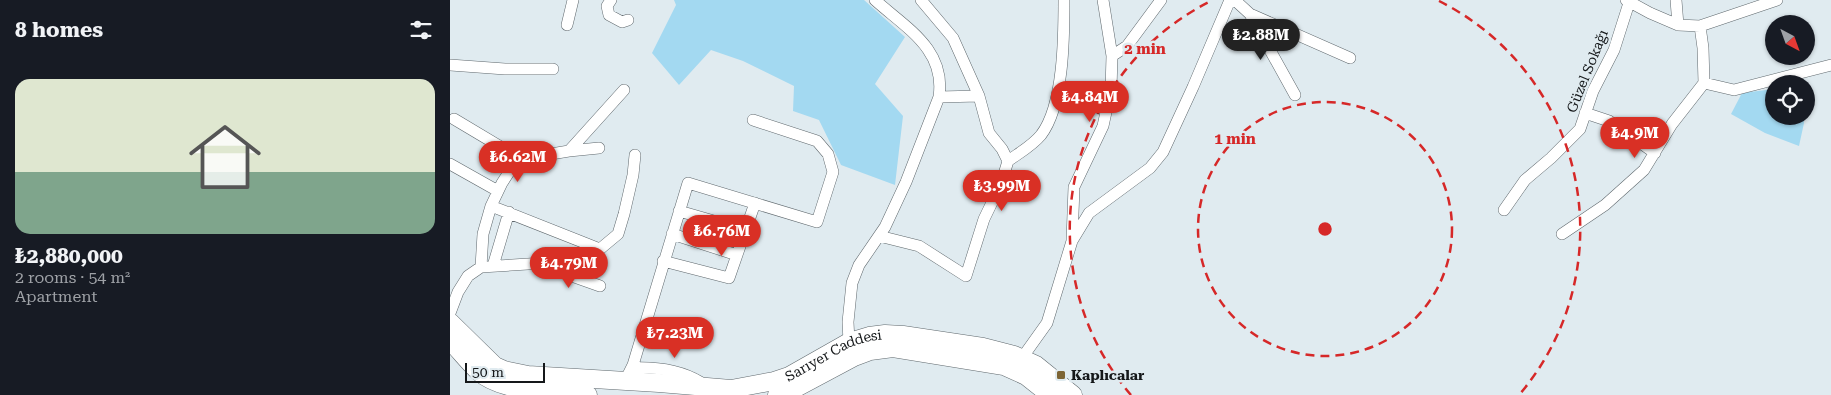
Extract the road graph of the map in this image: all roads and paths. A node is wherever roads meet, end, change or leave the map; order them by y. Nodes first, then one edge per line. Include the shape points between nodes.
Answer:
1 (573, 0) edge
2 (611, 0) edge
3 (875, 0) edge
4 (921, 0) edge
5 (1064, 0) edge
6 (1103, 0) edge
7 (1162, 0) edge
8 (1230, 0) edge
9 (1237, 0) edge
10 (1676, 0) edge
11 (1777, 0) edge
12 (1627, 1) edge
13 (1250, 14) junction
14 (628, 20) dead end
15 (567, 24) dead end
16 (1678, 25) junction
17 (1700, 26) junction
18 (1112, 56) junction
19 (1350, 58) dead end
20 (450, 64) edge
21 (1831, 65) edge
22 (1831, 69) edge
23 (553, 70) dead end
24 (1817, 70) junction
25 (1704, 83) junction
26 (624, 90) dead end
27 (1295, 95) dead end
28 (979, 96) junction
29 (939, 97) junction
30 (1585, 113) junction
31 (454, 119) dead end
32 (754, 120) dead end
33 (600, 148) dead end
34 (569, 151) junction
35 (1655, 152) junction
36 (635, 155) dead end
37 (521, 159) junction
38 (1008, 161) junction
39 (450, 164) edge
40 (498, 191) junction
41 (755, 203) junction
42 (491, 206) junction
43 (1504, 210) dead end
44 (679, 211) junction
45 (509, 212) junction
46 (745, 230) junction
47 (672, 234) junction
48 (1562, 234) dead end
49 (879, 236) junction
50 (1072, 240) junction
51 (600, 249) junction
52 (736, 255) junction
53 (663, 261) junction
54 (560, 262) junction
55 (481, 266) junction
56 (493, 266) junction
57 (600, 286) dead end
58 (450, 313) edge
59 (450, 322) edge
60 (454, 350) edge
61 (851, 350) junction
62 (1019, 364) junction
63 (627, 381) edge
64 (709, 391) edge
65 (739, 392) edge
66 (563, 394) edge
67 (588, 395) edge
68 (777, 395) edge
69 (1050, 395) edge
70 (1073, 395) edge

1 - 15 street
2 - 14 street via 607,6 609,15 622,22
3 - 29 street via 926,44 937,65 941,83
4 - 28 street via 953,38
5 - 38 street via 1060,76 1052,117 1041,135
6 - 18 street
7 - 18 street via 1127,46
8 - 50 street via 1163,152 1150,168 1090,213
9 - 13 street
10 - 16 street
11 - 17 street
12 - 16 street
12 - 30 street, Güzel Sokağı via 1614,50
13 - 19 street
13 - 27 street
16 - 17 street
17 - 25 street
18 - 50 street via 1111,89 1103,126 1074,187
20 - 23 street
21 - 24 street
22 - 24 street
24 - 25 street via 1734,90
25 - 35 street
26 - 34 street
28 - 29 street
28 - 38 street via 989,133
29 - 49 street via 906,182
30 - 35 street via 1609,121
30 - 43 street, Güzel Sokağı via 1580,129 1525,180
31 - 37 street
32 - 41 street via 817,141 828,154 833,172 816,222
33 - 34 street
34 - 37 street
35 - 48 street via 1644,170 1605,205
36 - 51 street via 618,234
37 - 40 street
38 - 49 street via 984,219 966,276 919,246
39 - 40 street
40 - 42 street
41 - 44 street via 688,183
41 - 46 street
42 - 45 street
42 - 55 street via 483,234
44 - 46 street
44 - 47 street
45 - 51 street
45 - 56 street
46 - 52 street
47 - 52 street
47 - 53 street
49 - 61 street via 852,283 848,322
50 - 62 street via 1047,323
51 - 54 street
52 - 53 street via 729,278
53 - 63 street
54 - 56 street
54 - 57 street via 569,275
55 - 56 street
55 - 58 street via 468,276
59 - 63 main road, Sarıyer Caddesi via 487,359 504,370 528,375
60 - 66 main road via 495,382 508,387
61 - 62 main road, Sarıyer Caddesi via 869,336 903,335 992,349
61 - 65 main road, Sarıyer Caddesi via 789,376
61 - 68 main road, Sarıyer Caddesi via 796,388
62 - 69 main road, Sarıyer Caddesi via 1026,376
62 - 70 main road, Sarıyer Caddesi via 1036,365
63 - 64 main road, Sarıyer Caddesi
64 - 65 main road, Sarıyer Caddesi
66 - 67 main road

